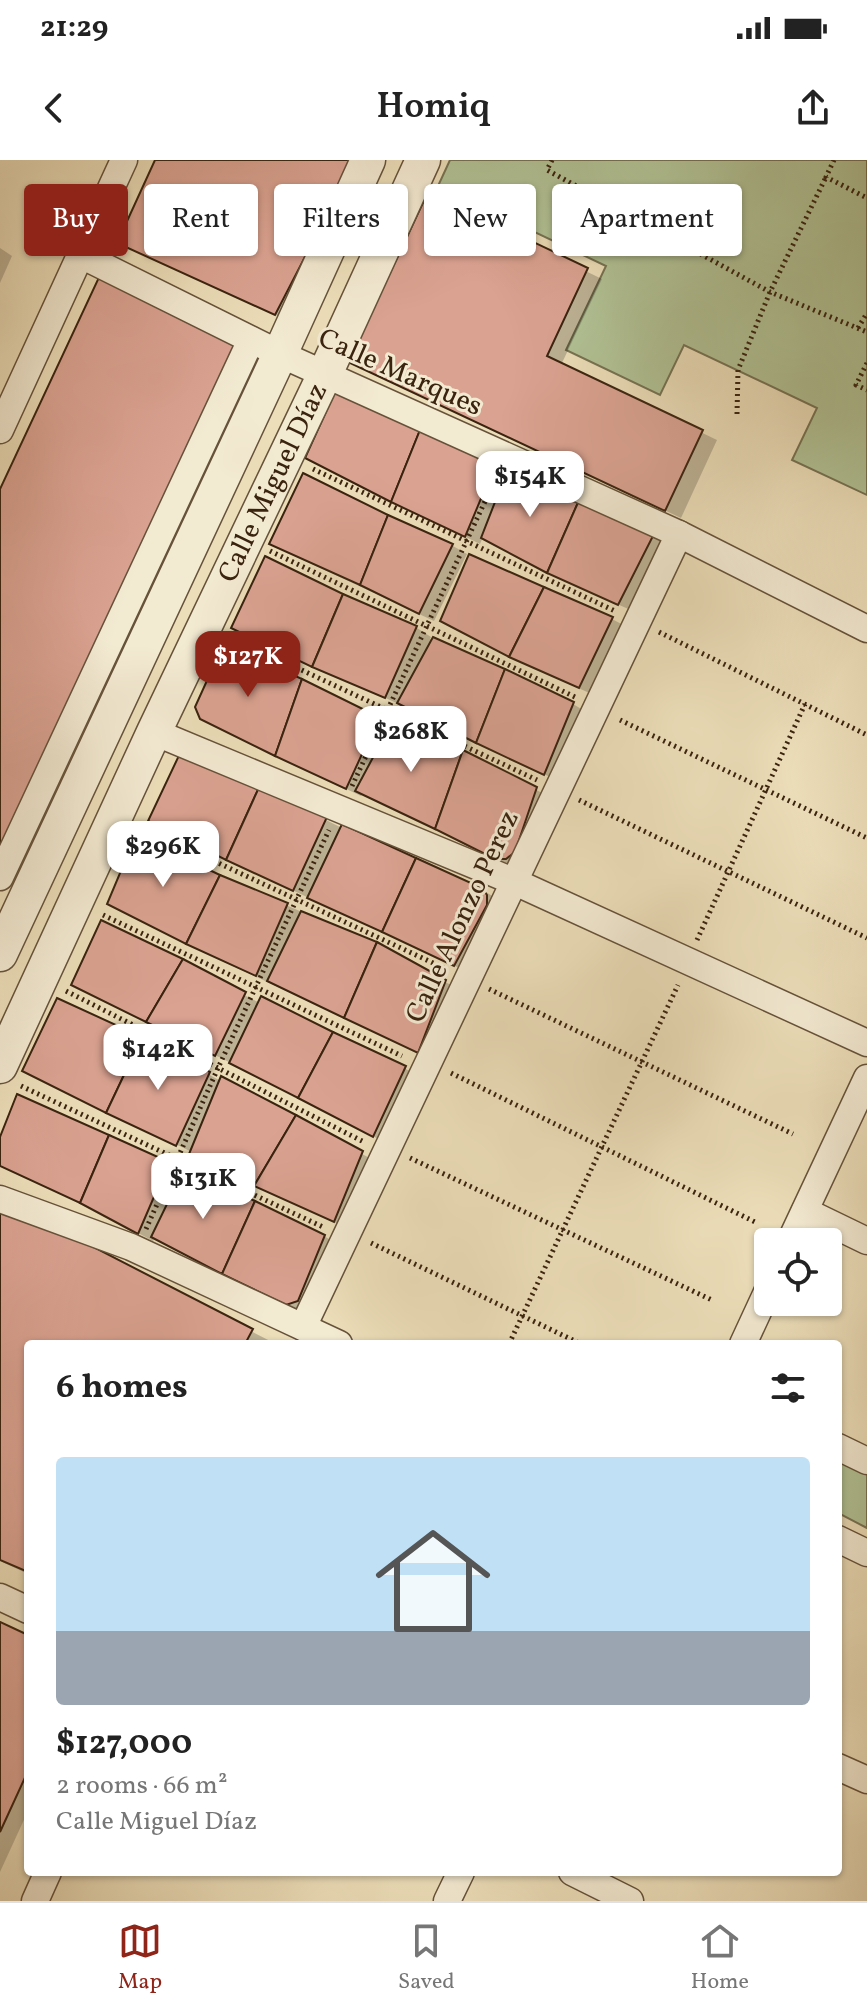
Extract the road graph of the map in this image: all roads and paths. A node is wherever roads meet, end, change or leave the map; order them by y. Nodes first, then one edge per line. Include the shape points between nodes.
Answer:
1 (124, 160) edge
2 (368, 160) edge
3 (423, 160) edge
4 (552, 160) edge
5 (834, 160) edge
6 (826, 177) junction
7 (113, 184) edge
8 (867, 198) edge
9 (81, 256) edge
10 (83, 256) edge
11 (770, 292) junction
12 (867, 313) edge
13 (858, 328) junction
14 (867, 332) edge
15 (266, 347) junction
16 (867, 363) edge
17 (325, 374) junction
18 (867, 390) edge
19 (737, 414) dead end
20 (0, 430) edge
21 (305, 466) dead end
22 (497, 474) dead end
23 (679, 534) junction
24 (466, 541) junction
25 (265, 549) dead end
26 (616, 612) dead end
27 (426, 626) junction
28 (867, 629) edge
29 (658, 632) dead end
30 (226, 635) dead end
31 (577, 698) dead end
32 (805, 704) junction
33 (387, 710) junction
34 (619, 720) dead end
35 (154, 732) junction
36 (867, 735) edge
37 (543, 783) dead end
38 (766, 790) junction
39 (349, 792) dead end
40 (578, 800) dead end
41 (139, 826) dead end
42 (329, 829) dead end
43 (867, 838) edge
44 (728, 872) junction
45 (0, 877) edge
46 (515, 882) junction
47 (297, 900) junction
48 (103, 915) dead end
49 (867, 938) edge
50 (697, 941) dead end
51 (0, 954) edge
52 (454, 972) dead end
53 (680, 980) dead end
54 (257, 987) junction
55 (488, 989) dead end
56 (65, 991) dead end
57 (867, 1043) edge
58 (411, 1060) dead end
59 (642, 1062) junction
60 (218, 1068) junction
61 (451, 1073) dead end
62 (10, 1075) edge
63 (867, 1078) edge
64 (793, 1134) dead end
65 (369, 1144) dead end
66 (602, 1147) junction
67 (409, 1157) dead end
68 (178, 1159) junction
69 (0, 1199) edge
70 (805, 1211) junction
71 (755, 1222) dead end
72 (797, 1228) edge
73 (329, 1229) dead end
74 (563, 1230) junction
75 (144, 1234) dead end
76 (867, 1241) edge
77 (370, 1243) dead end
78 (714, 1301) dead end
79 (522, 1316) junction
80 (756, 1316) edge
81 (303, 1327) junction
82 (331, 1340) edge
83 (511, 1340) edge
84 (573, 1340) edge
85 (745, 1340) edge
86 (842, 1449) edge
87 (867, 1461) edge
88 (842, 1541) edge
89 (867, 1553) edge
90 (0, 1597) edge
91 (24, 1608) edge
92 (842, 1769) edge
93 (867, 1780) edge
94 (46, 1876) edge
95 (459, 1876) edge
96 (580, 1876) edge
97 (35, 1901) edge
98 (447, 1901) edge
99 (630, 1901) edge

1 - 7 street
2 - 15 street, Calle Miguel Díaz
3 - 17 street, Calle Miguel Díaz
4 - 11 path via 547,170
5 - 6 path
6 - 8 path
6 - 11 path
9 - 20 street
10 - 15 street, Calle Marques
11 - 13 path
11 - 19 path via 738,370
12 - 13 path
13 - 14 path
15 - 17 street, Calle Marques
15 - 45 street, Calle Miguel Díaz
15 - 51 street, Calle Miguel Díaz
16 - 18 path via 856,385
17 - 23 street, Calle Marques
17 - 35 street, Calle Miguel Díaz
21 - 24 path
22 - 24 path
23 - 28 street, Calle Marques
23 - 46 street, Calle Alonzo Perez
24 - 26 path
24 - 27 path
25 - 27 path
27 - 31 path
27 - 33 path
29 - 32 path
30 - 33 path
32 - 36 path
32 - 38 path
33 - 37 path
33 - 39 path
34 - 38 path
35 - 46 street
35 - 62 street, Calle Miguel Díaz
38 - 43 path
38 - 44 path
40 - 44 path
41 - 47 path
42 - 47 path
44 - 49 path
44 - 50 path
46 - 57 street
46 - 81 street, Calle Alonzo Perez
47 - 52 path
47 - 54 path
48 - 54 path
53 - 59 path
54 - 58 path
54 - 60 path
55 - 59 path
56 - 60 path
59 - 64 path
59 - 66 path
60 - 65 path
60 - 68 path
61 - 66 path
62 - 68 path
63 - 70 street
66 - 71 path
66 - 74 path
67 - 74 path
68 - 73 path
68 - 75 path
69 - 81 street via 131,1247
70 - 72 street
70 - 76 street
74 - 78 path
74 - 79 path
77 - 79 path
79 - 83 path
79 - 84 path
80 - 85 street
81 - 82 street
86 - 87 street
88 - 89 street
90 - 91 street
92 - 93 street
94 - 97 street
95 - 98 street
96 - 99 street

